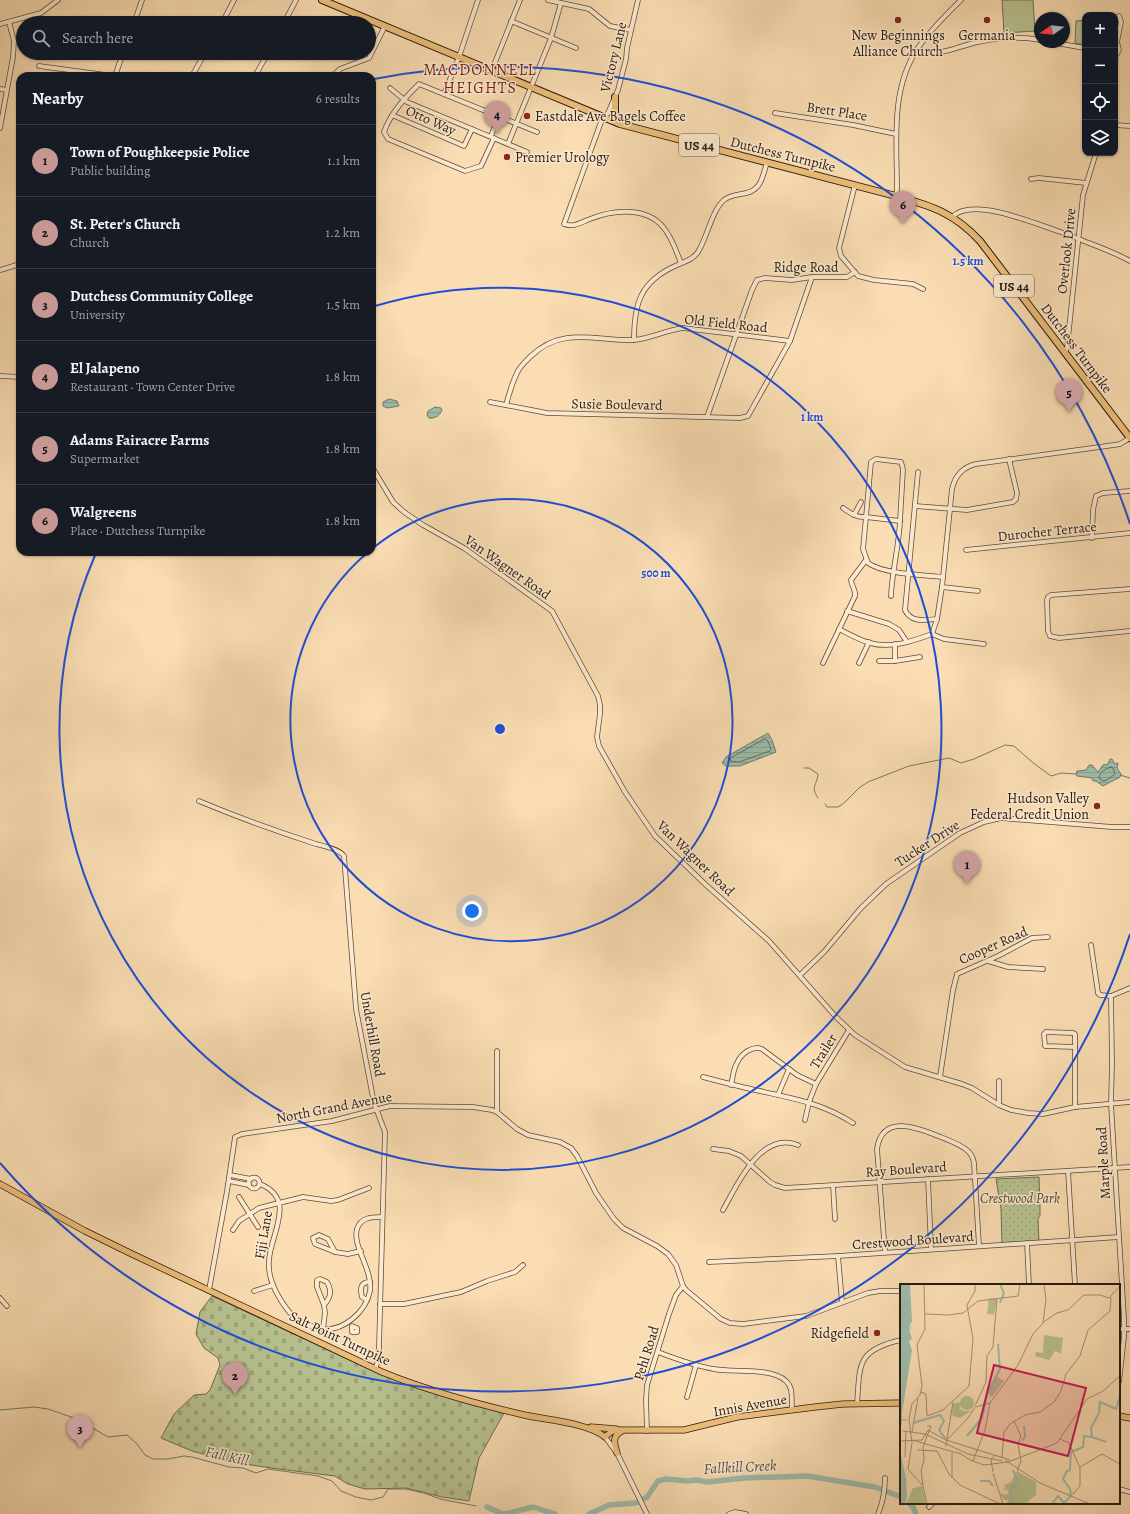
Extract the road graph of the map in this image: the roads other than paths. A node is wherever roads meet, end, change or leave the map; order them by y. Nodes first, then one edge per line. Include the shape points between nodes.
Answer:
1 (58, 0) edge
2 (142, 0) edge
3 (234, 0) edge
4 (296, 0) edge
5 (322, 0) edge
6 (478, 0) edge
7 (520, 0) edge
8 (548, 0) edge
9 (638, 0) edge
10 (961, 0) edge
11 (561, 3) junction
12 (30, 16) edge
13 (136, 16) edge
14 (226, 16) edge
15 (288, 16) edge
16 (361, 16) edge
17 (1119, 16) dead end
18 (16, 20) edge
19 (511, 21) junction
20 (9, 22) junction
21 (376, 22) edge
22 (0, 24) edge
23 (385, 26) junction
24 (631, 30) junction
25 (1118, 35) edge
26 (551, 38) junction
27 (1034, 39) edge
28 (376, 44) edge
29 (1070, 45) edge
30 (1082, 47) edge
31 (576, 48) dead end
32 (917, 49) junction
33 (459, 57) junction
34 (120, 60) edge
35 (201, 60) edge
36 (264, 60) edge
37 (364, 60) edge
38 (39, 66) dead end
39 (490, 70) junction
40 (76, 71) joint
41 (84, 72) edge
42 (116, 72) edge
43 (194, 72) edge
44 (257, 72) edge
45 (337, 72) edge
46 (390, 88) dead end
47 (531, 88) junction
48 (0, 89) edge
49 (7, 90) junction
50 (444, 94) junction
51 (615, 97) junction
52 (403, 100) junction
53 (775, 113) dead end
54 (392, 115) junction
55 (499, 116) junction
56 (604, 118) junction
57 (516, 123) junction
58 (1118, 125) edge
59 (627, 126) junction
60 (1130, 126) edge
61 (0, 128) edge
62 (472, 128) junction
63 (537, 132) dead end
64 (896, 134) junction
65 (492, 137) junction
66 (508, 144) junction
67 (527, 152) dead end
68 (1095, 156) edge
69 (767, 162) junction
70 (1031, 179) dead end
71 (1086, 183) junction
72 (855, 185) junction
73 (896, 196) junction
74 (952, 216) junction
75 (1079, 239) junction
76 (1130, 261) edge
77 (681, 263) junction
78 (16, 265) edge
79 (0, 270) edge
80 (855, 272) junction
81 (812, 277) junction
82 (923, 289) dead end
83 (737, 334) junction
84 (634, 340) junction
85 (790, 341) junction
86 (1065, 352) junction
87 (0, 376) edge
88 (16, 377) edge
89 (490, 402) dead end
90 (506, 405) junction
91 (708, 417) junction
92 (1130, 438) edge
93 (1009, 459) junction
94 (918, 472) dead end
95 (376, 474) edge
96 (1130, 491) edge
97 (860, 502) dead end
98 (915, 506) junction
99 (843, 508) dead end
100 (950, 509) junction
101 (854, 515) junction
102 (866, 517) junction
103 (900, 521) junction
104 (1130, 533) edge
105 (1092, 538) junction
106 (966, 550) dead end
107 (866, 560) junction
108 (894, 571) junction
109 (909, 573) junction
110 (943, 577) junction
111 (942, 587) junction
112 (1130, 589) edge
113 (978, 591) dead end
114 (891, 596) dead end
115 (847, 611) junction
116 (937, 619) junction
117 (838, 629) junction
118 (1130, 631) edge
119 (932, 634) junction
120 (869, 642) junction
121 (908, 642) junction
122 (895, 644) junction
123 (984, 644) dead end
124 (920, 657) dead end
125 (879, 661) dead end
126 (896, 661) junction
127 (823, 663) dead end
128 (860, 663) dead end
129 (199, 802) dead end
130 (1130, 827) edge
131 (1048, 937) dead end
132 (1091, 945) dead end
133 (988, 960) junction
134 (1043, 969) dead end
135 (800, 975) junction
136 (1130, 988) edge
137 (1111, 996) junction
138 (849, 1030) junction
139 (1075, 1047) junction
140 (497, 1050) dead end
141 (789, 1069) junction
142 (703, 1077) dead end
143 (940, 1077) junction
144 (999, 1081) dead end
145 (816, 1084) junction
146 (731, 1085) junction
147 (778, 1095) junction
148 (809, 1102) junction
149 (1130, 1102) edge
150 (1111, 1104) junction
151 (999, 1105) junction
152 (1075, 1107) junction
153 (376, 1109) junction
154 (497, 1112) junction
155 (805, 1120) dead end
156 (853, 1124) dead end
157 (798, 1145) dead end
158 (712, 1150) dead end
159 (751, 1164) junction
160 (1130, 1167) edge
161 (1114, 1168) junction
162 (1068, 1171) junction
163 (230, 1175) junction
164 (975, 1176) junction
165 (251, 1179) junction
166 (928, 1179) junction
167 (240, 1180) junction
168 (229, 1181) junction
169 (880, 1182) junction
170 (0, 1184) edge
171 (260, 1184) junction
172 (249, 1185) junction
173 (833, 1186) junction
174 (369, 1188) dead end
175 (239, 1196) dead end
176 (279, 1203) junction
177 (723, 1210) dead end
178 (249, 1213) junction
179 (382, 1217) junction
180 (835, 1218) dead end
181 (258, 1227) dead end
182 (233, 1230) dead end
183 (1119, 1237) junction
184 (1072, 1240) junction
185 (1027, 1243) junction
186 (979, 1246) junction
187 (931, 1249) junction
188 (361, 1251) junction
189 (335, 1252) junction
190 (885, 1252) junction
191 (838, 1256) junction
192 (709, 1262) dead end
193 (523, 1266) dead end
194 (370, 1282) junction
195 (1029, 1284) edge
196 (1075, 1284) edge
197 (273, 1285) junction
198 (683, 1286) junction
199 (209, 1290) junction
200 (254, 1290) dead end
201 (900, 1291) edge
202 (0, 1298) edge
203 (367, 1300) junction
204 (842, 1302) junction
205 (380, 1304) junction
206 (324, 1305) junction
207 (7, 1306) dead end
208 (290, 1313) dead end
209 (296, 1318) dead end
210 (349, 1321) junction
211 (352, 1326) dead end
212 (323, 1329) junction
213 (1121, 1329) edge
214 (1130, 1329) edge
215 (900, 1340) edge
216 (658, 1352) junction
217 (1120, 1356) edge
218 (696, 1365) junction
219 (375, 1369) junction
220 (687, 1397) dead end
221 (900, 1403) edge
222 (858, 1404) junction
223 (792, 1410) junction
224 (1120, 1416) edge
225 (1130, 1418) edge
226 (573, 1424) junction
227 (624, 1430) junction
228 (647, 1431) junction
229 (605, 1437) junction
230 (617, 1453) junction
231 (885, 1478) dead end
232 (1120, 1489) edge
233 (1130, 1492) edge
234 (932, 1504) edge
235 (928, 1507) dead end
236 (647, 1514) edge
237 (729, 1514) edge
238 (746, 1514) edge
239 (878, 1514) edge

1 - 12 street via 41,13
2 - 13 street
3 - 14 street
4 - 15 street
5 - 16 highway, Dutchess Turnpike / US 44
6 - 33 street
7 - 19 street
8 - 11 street
9 - 24 street, Victory Lane
10 - 32 street
11 - 24 street via 589,9 610,26
11 - 26 street
17 - 25 street via 1121,22
18 - 20 street
19 - 26 street
19 - 39 street via 494,66
20 - 22 street
20 - 49 street via 14,46
21 - 23 highway, Dutchess Turnpike / US 44
23 - 28 street
23 - 33 highway, Dutchess Turnpike / US 44
24 - 51 street, Victory Lane
26 - 31 street
26 - 47 street
27 - 32 street via 988,40 933,53
29 - 30 street
32 - 64 street via 902,84
33 - 39 highway, Dutchess Turnpike / US 44
33 - 50 street
34 - 42 street
35 - 43 street
36 - 44 street
37 - 45 street
38 - 40 street
39 - 47 highway, Dutchess Turnpike / US 44
40 - 41 street
46 - 52 street
47 - 56 highway, Dutchess Turnpike / US 44
47 - 57 street
48 - 49 street
49 - 61 street
50 - 52 street via 419,84
50 - 55 street
51 - 56 street, Victory Lane
51 - 59 highway via 615,116
52 - 54 street
52 - 62 street
53 - 64 street, Brett Place via 853,124
54 - 62 street, Otto Way via 464,146
54 - 65 street via 384,132 386,137 465,171 481,166
55 - 57 street
55 - 65 street
56 - 59 highway, Dutchess Turnpike / US 44
56 - 77 street, Victory Lane via 564,224 571,226 613,212 647,216 664,228
57 - 63 street
57 - 66 street
58 - 60 street
59 - 69 highway, Dutchess Turnpike / US 44
62 - 65 street
64 - 73 street
65 - 66 street
66 - 67 street
68 - 71 street, Overlook Drive
69 - 72 highway, Dutchess Turnpike / US 44
69 - 77 street via 757,187 722,201 698,252
70 - 71 street
71 - 75 street, Overlook Drive
72 - 73 highway, Dutchess Turnpike / US 44
72 - 80 street, Ridge Road via 839,250
73 - 74 highway, Dutchess Turnpike / US 44 via 933,207
74 - 75 street via 967,210 998,212
74 - 86 highway, Dutchess Turnpike / US 44 via 980,241
75 - 76 street
75 - 86 street, Overlook Drive
77 - 84 street via 650,281 637,305
78 - 79 street
80 - 81 street, Ridge Road via 847,278
80 - 82 street, Ridge Road via 858,276 913,284
81 - 83 street, Ridge Road via 757,280
81 - 85 street
83 - 84 street, Old Field Road via 683,328
83 - 85 street, Old Field Road
83 - 91 street, Ridge Road
84 - 90 street, Old Field Road via 575,337 552,341 536,351 519,369
85 - 91 street, Susie Boulevard via 748,416
86 - 92 highway, Dutchess Turnpike / US 44
87 - 88 street
89 - 90 street, Susie Boulevard
90 - 91 street, Susie Boulevard via 555,413
92 - 93 street via 1114,445
93 - 100 street via 973,465 961,472 954,483
93 - 100 street via 1017,493 1015,501 967,510
94 - 98 street
95 - 135 street, Van Wagner Road via 393,502 401,510 464,548 552,611 598,696 600,714 597,741 625,792 660,842 769,941
96 - 105 street via 1096,496
97 - 101 street
98 - 100 street
98 - 109 street
99 - 101 street
100 - 110 street
101 - 102 street
102 - 103 street
102 - 103 street via 871,462 876,459 900,462 903,469
102 - 107 street via 863,549
103 - 108 street
104 - 105 street, Durocher Terrace
105 - 106 street, Durocher Terrace
107 - 108 street via 874,568
107 - 115 street via 851,580 855,593
108 - 109 street
108 - 114 street
109 - 110 street
109 - 116 street via 905,605 907,614 916,620
110 - 111 street
111 - 113 street
111 - 116 street
112 - 118 street via 1048,596 1047,600 1050,636 1059,638
115 - 117 street
115 - 121 street via 889,624 899,630
116 - 119 street
117 - 120 street
117 - 127 street
119 - 121 street
119 - 123 street via 944,640
120 - 122 street
120 - 128 street
121 - 122 street
122 - 126 street
124 - 126 street
125 - 126 street
129 - 153 street, Underhill Road via 342,853 344,856 356,1009
130 - 135 street, Tucker Drive via 1001,818 972,826 936,848 877,891 824,952
131 - 133 street, Cooper Road via 1032,938
132 - 137 street via 1098,993
133 - 134 street via 1008,967
133 - 143 street, Cooper Road via 957,974
135 - 138 street, Van Wagner Road
136 - 137 street
137 - 150 street, Marple Road
138 - 143 street, Van Wagner Road via 905,1067
138 - 145 street, Trailer
139 - 139 street via 1073,1033 1044,1034 1045,1046
139 - 152 street
140 - 154 street
141 - 145 street, Trailer
141 - 146 street, Trailer via 762,1049 753,1048 738,1060
141 - 147 street, Trailer
142 - 146 street
143 - 151 street, Van Wagner Road via 972,1088
144 - 151 street
145 - 148 street, Trailer
146 - 147 street
147 - 148 street
148 - 155 street, Trailer
148 - 156 street via 824,1107
149 - 150 street, Van Wagner Road
150 - 152 street, Van Wagner Road
150 - 161 street, Marple Road
151 - 152 street, Van Wagner Road via 1036,1114
153 - 154 street, North Grand Avenue via 392,1105 482,1108
153 - 163 street, North Grand Avenue via 332,1121 236,1136
153 - 179 street, Underhill Road via 385,1132
154 - 198 street, North Grand Avenue via 523,1133 560,1142 571,1148 614,1219 623,1228 668,1254 676,1265
157 - 159 street via 789,1142 777,1144 764,1151
158 - 159 street, Ray Boulevard via 735,1153
159 - 173 street, Ray Boulevard via 770,1182 780,1187
159 - 177 street via 740,1178
160 - 161 street, Ray Boulevard
161 - 162 street, Ray Boulevard
161 - 183 street, Marple Road
162 - 164 street, Ray Boulevard
162 - 184 street
163 - 167 street
163 - 168 street, North Grand Avenue
164 - 166 street, Ray Boulevard
164 - 169 street via 973,1157 963,1147 922,1130 896,1126 885,1132 878,1143
164 - 186 street
165 - 167 street
165 - 171 street via 257,1178
165 - 172 street
166 - 169 street, Ray Boulevard
166 - 187 street
167 - 168 street
167 - 172 street
168 - 199 street, North Grand Avenue
169 - 173 street, Ray Boulevard
169 - 190 street
170 - 199 main road, Salt Point Turnpike via 85,1231
171 - 172 street via 255,1188
171 - 176 street via 274,1194
173 - 180 street
174 - 176 street via 338,1200 303,1197
175 - 178 street
176 - 178 street
176 - 197 street, Fiji Lane via 280,1218 268,1261
178 - 181 street
178 - 182 street
179 - 188 street via 365,1219 359,1226 356,1236
179 - 205 street, Underhill Road
183 - 184 street, Crestwood Boulevard
183 - 213 street, Marple Road
184 - 185 street, Crestwood Boulevard
184 - 196 street
185 - 186 street, Crestwood Boulevard
185 - 195 street
186 - 187 street, Crestwood Boulevard
187 - 190 street, Crestwood Boulevard
188 - 189 street via 348,1254
188 - 194 street
189 - 189 street via 315,1244 313,1238 324,1236
190 - 191 street, Crestwood Boulevard
191 - 192 street, Crestwood Boulevard
191 - 204 street
193 - 205 street via 515,1272 462,1292 404,1304
194 - 203 street
194 - 203 street via 361,1285 360,1289 362,1297
197 - 200 street
197 - 208 street, Fiji Lane via 279,1299
198 - 204 street, North Grand Avenue via 721,1319 730,1323 798,1318
198 - 216 street, Pehl Road via 676,1295
199 - 219 main road, Salt Point Turnpike
201 - 204 street, North Grand Avenue via 873,1292
202 - 207 street
203 - 210 street via 358,1315
205 - 219 street, Underhill Road via 378,1361
206 - 206 street via 330,1297 330,1290 326,1282 320,1279 316,1285
206 - 212 street
209 - 212 street
210 - 211 street
210 - 212 street
213 - 214 street
213 - 217 street, Marple Road
215 - 222 street via 875,1350 863,1360
216 - 218 street
216 - 228 street, Pehl Road via 647,1385
218 - 220 street
218 - 223 street via 780,1377 791,1389
219 - 226 main road, Salt Point Turnpike via 470,1401 519,1414
221 - 222 main road, Innis Avenue
222 - 223 main road, Innis Avenue
223 - 228 main road, Innis Avenue via 737,1417 684,1430
224 - 225 main road
226 - 227 main road
226 - 229 main road, Salt Point Turnpike via 597,1431
227 - 228 main road, Innis Avenue
227 - 229 main road, Innis Avenue via 611,1432
227 - 230 main road via 614,1439
229 - 230 street, Salt Point Turnpike
230 - 236 street, Salt Point Turnpike
231 - 239 street via 885,1490
232 - 233 street
234 - 235 street
237 - 238 street

